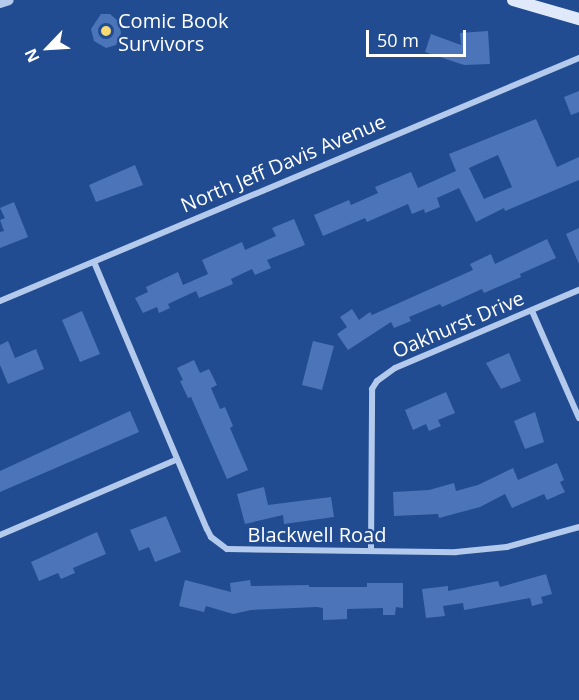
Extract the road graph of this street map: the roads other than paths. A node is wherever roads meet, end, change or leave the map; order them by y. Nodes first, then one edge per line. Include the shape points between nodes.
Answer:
1 (9, 0) edge
2 (513, 0) edge
3 (0, 3) edge
4 (579, 19) edge
5 (579, 58) edge
6 (94, 262) junction
7 (579, 290) edge
8 (0, 301) edge
9 (532, 311) junction
10 (579, 418) edge
11 (176, 459) junction
12 (579, 527) edge
13 (0, 535) edge
14 (372, 551) junction

1 - 3 street
2 - 4 main road
5 - 6 street, North Jeff Davis Avenue
6 - 8 street, North Jeff Davis Avenue
6 - 11 street, Blackwell Road
7 - 9 street, Oakhurst Drive
9 - 10 street
9 - 14 street, Oakhurst Drive via 394,368 377,381 372,389
11 - 13 street
11 - 14 street, Blackwell Road via 211,537 227,549
12 - 14 street, Blackwell Road via 507,547 456,552

